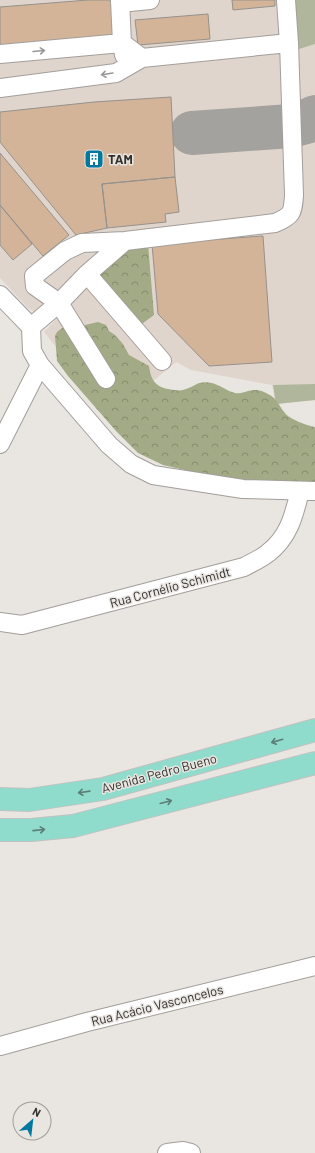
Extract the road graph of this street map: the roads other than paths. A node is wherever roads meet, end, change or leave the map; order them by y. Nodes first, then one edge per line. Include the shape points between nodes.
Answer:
1 (150, 0) edge
2 (286, 0) edge
3 (120, 2) edge
4 (122, 43) junction
5 (289, 43) junction
6 (0, 54) edge
7 (142, 58) junction
8 (126, 67) junction
9 (0, 88) edge
10 (125, 241) junction
11 (87, 274) junction
12 (0, 295) edge
13 (59, 303) junction
14 (30, 327) junction
15 (162, 361) dead end
16 (40, 365) junction
17 (106, 379) dead end
18 (0, 444) edge
19 (308, 491) edge
20 (0, 622) edge
21 (315, 730) edge
22 (315, 763) edge
23 (0, 799) edge
24 (0, 830) edge
25 (315, 966) edge
26 (0, 1046) edge
27 (167, 1153) edge
28 (191, 1153) edge

1 - 3 street
2 - 5 street
3 - 4 street
6 -> 4 street
4 - 7 street
4 - 8 street
5 - 7 street
5 - 10 street via 294,195 293,208 288,218 275,223
7 - 8 street
8 -> 9 street via 105,74
10 - 11 street
10 - 13 street via 82,243 65,251 34,276 35,286
11 - 13 street
11 - 15 street
12 - 14 street
13 - 14 street
13 - 17 street
14 - 16 street via 32,351
16 - 18 street
16 - 19 street via 109,445 130,464 152,475 243,489
19 - 20 street, Rua Cornélio Schimidt via 282,538 268,553 244,567 22,625
21 -> 23 main road, Avenida Pedro Bueno via 104,789 29,800
24 -> 22 main road via 73,826
25 - 26 street, Rua Acácio Vasconcelos
27 - 28 street

